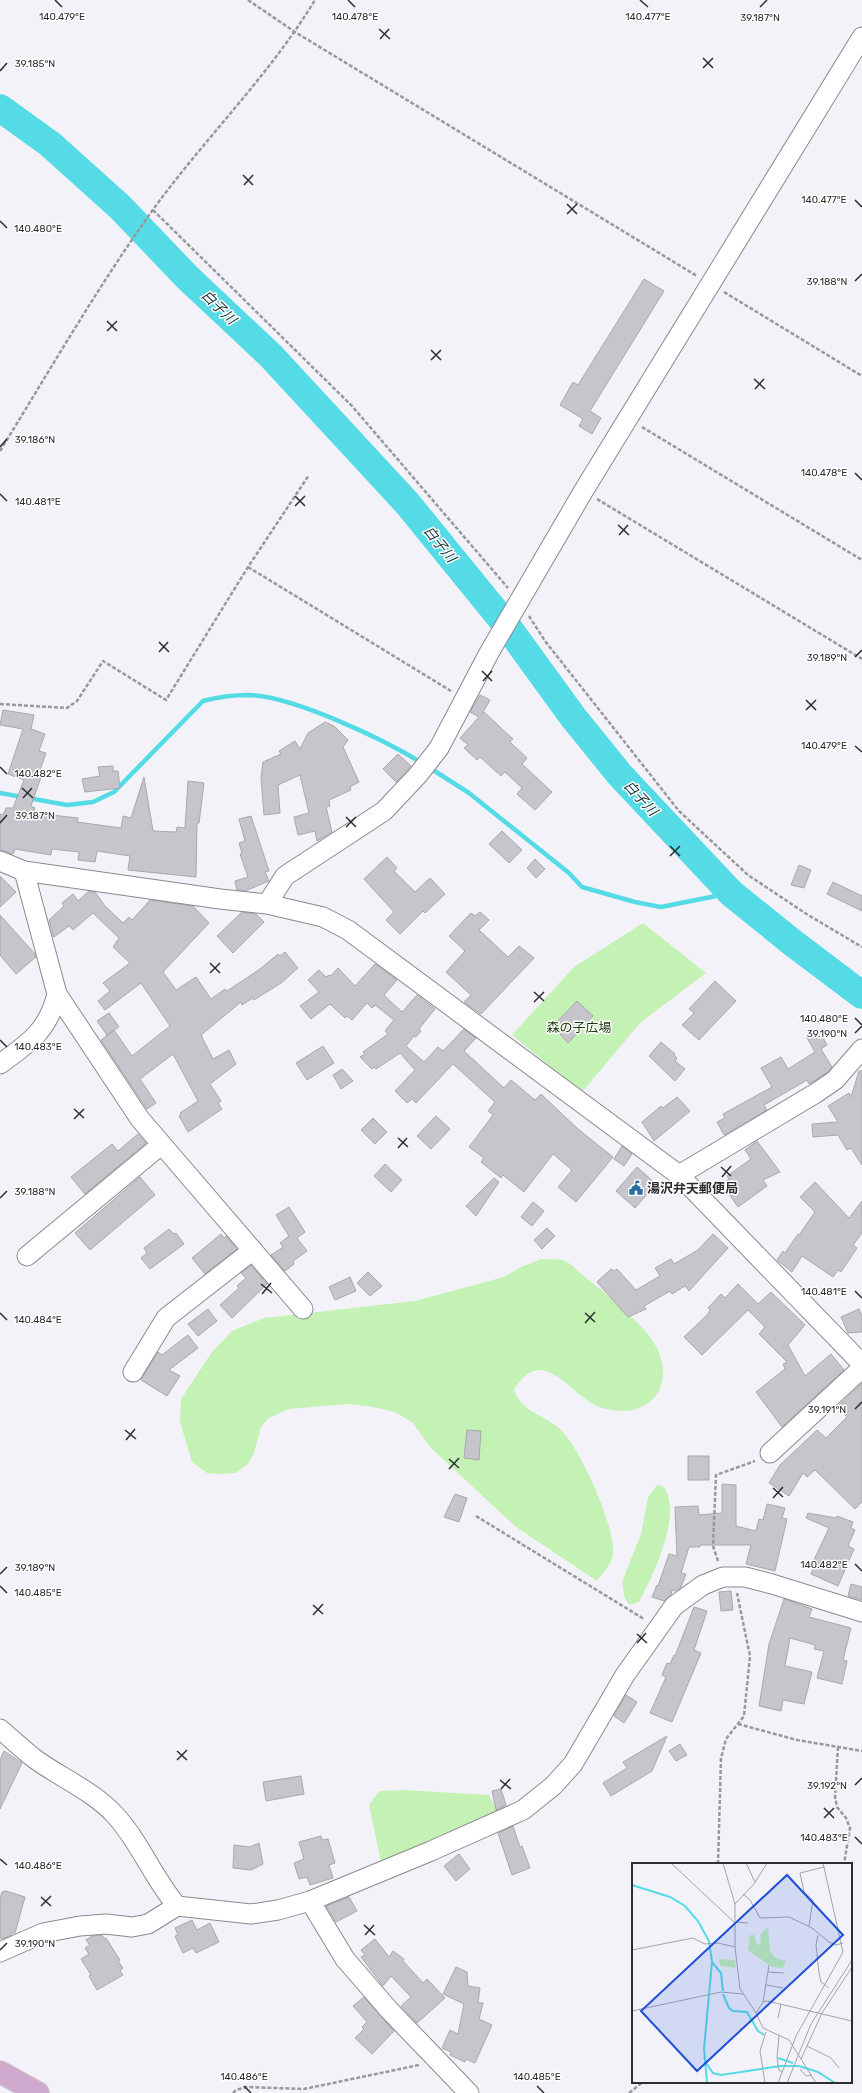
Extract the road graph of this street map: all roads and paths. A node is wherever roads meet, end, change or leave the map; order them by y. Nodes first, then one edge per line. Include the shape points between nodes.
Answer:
1 (248, 0) edge
2 (315, 0) edge
3 (295, 32) junction
4 (862, 37) edge
5 (153, 210) junction
6 (710, 283) junction
7 (862, 376) edge
8 (629, 419) junction
9 (0, 451) edge
10 (309, 475) dead end
11 (584, 490) junction
12 (862, 560) edge
13 (248, 567) junction
14 (517, 603) junction
15 (862, 659) edge
16 (465, 699) junction
17 (0, 704) edge
18 (0, 861) edge
19 (24, 871) junction
20 (267, 904) junction
21 (862, 947) edge
22 (57, 994) junction
23 (862, 1049) edge
24 (0, 1064) edge
25 (161, 1145) junction
26 (679, 1174) junction
27 (253, 1250) junction
28 (27, 1256) dead end
29 (303, 1309) dead end
30 (854, 1347) edge
31 (862, 1364) edge
32 (862, 1368) edge
33 (133, 1372) dead end
34 (770, 1454) joint
35 (476, 1516) dead end
36 (728, 1576) junction
37 (862, 1612) edge
38 (658, 1627) junction
39 (738, 1724) junction
40 (0, 1729) edge
41 (838, 1747) junction
42 (862, 1752) edge
43 (718, 1863) edge
44 (844, 1863) edge
45 (310, 1901) junction
46 (177, 1906) junction
47 (0, 1952) edge
48 (437, 2061) junction
49 (0, 2072) edge
50 (642, 2083) edge
51 (38, 2093) edge
52 (233, 2093) edge
53 (469, 2093) edge
54 (629, 2093) edge

1 - 3 path
2 - 3 path
3 - 5 path
3 - 6 path
4 - 6 street
5 - 9 path via 104,281
5 - 14 path via 352,406
6 - 7 path
6 - 8 street
8 - 11 street
8 - 12 path
10 - 13 path
11 - 14 street
11 - 15 path
13 - 16 path
13 - 17 path via 166,700 103,662 77,701 67,708
14 - 16 street
14 - 21 path via 679,811 748,875
16 - 20 street via 439,748 384,811 285,876
18 - 19 street
19 - 20 street
19 - 22 street
20 - 26 street via 323,917 348,930
22 - 24 street via 53,1010 38,1035
22 - 25 street via 140,1120
23 - 26 street via 835,1080 816,1094
25 - 27 street
25 - 28 street
26 - 30 street
27 - 29 street
27 - 33 street via 166,1318
30 - 31 street
32 - 34 street
34 - 36 path via 716,1475 713,1546
35 - 38 path
36 - 37 street via 772,1584
36 - 38 street via 703,1585 674,1606
36 - 39 path via 750,1656 744,1716
38 - 45 street via 625,1675 573,1764 553,1786 529,1806 494,1824
39 - 41 path via 797,1740
39 - 43 path via 726,1738 721,1758
40 - 46 street via 35,1758 99,1800 115,1815 132,1836 164,1891
41 - 42 path
41 - 44 path via 835,1798 837,1807 850,1828
45 - 46 street via 251,1914
45 - 48 street via 345,1959 390,2012
46 - 47 street via 148,1924 132,1927 106,1924 80,1926 43,1933
48 - 52 path via 304,2088 247,2087
48 - 53 street
49 - 51 main road
50 - 54 path

